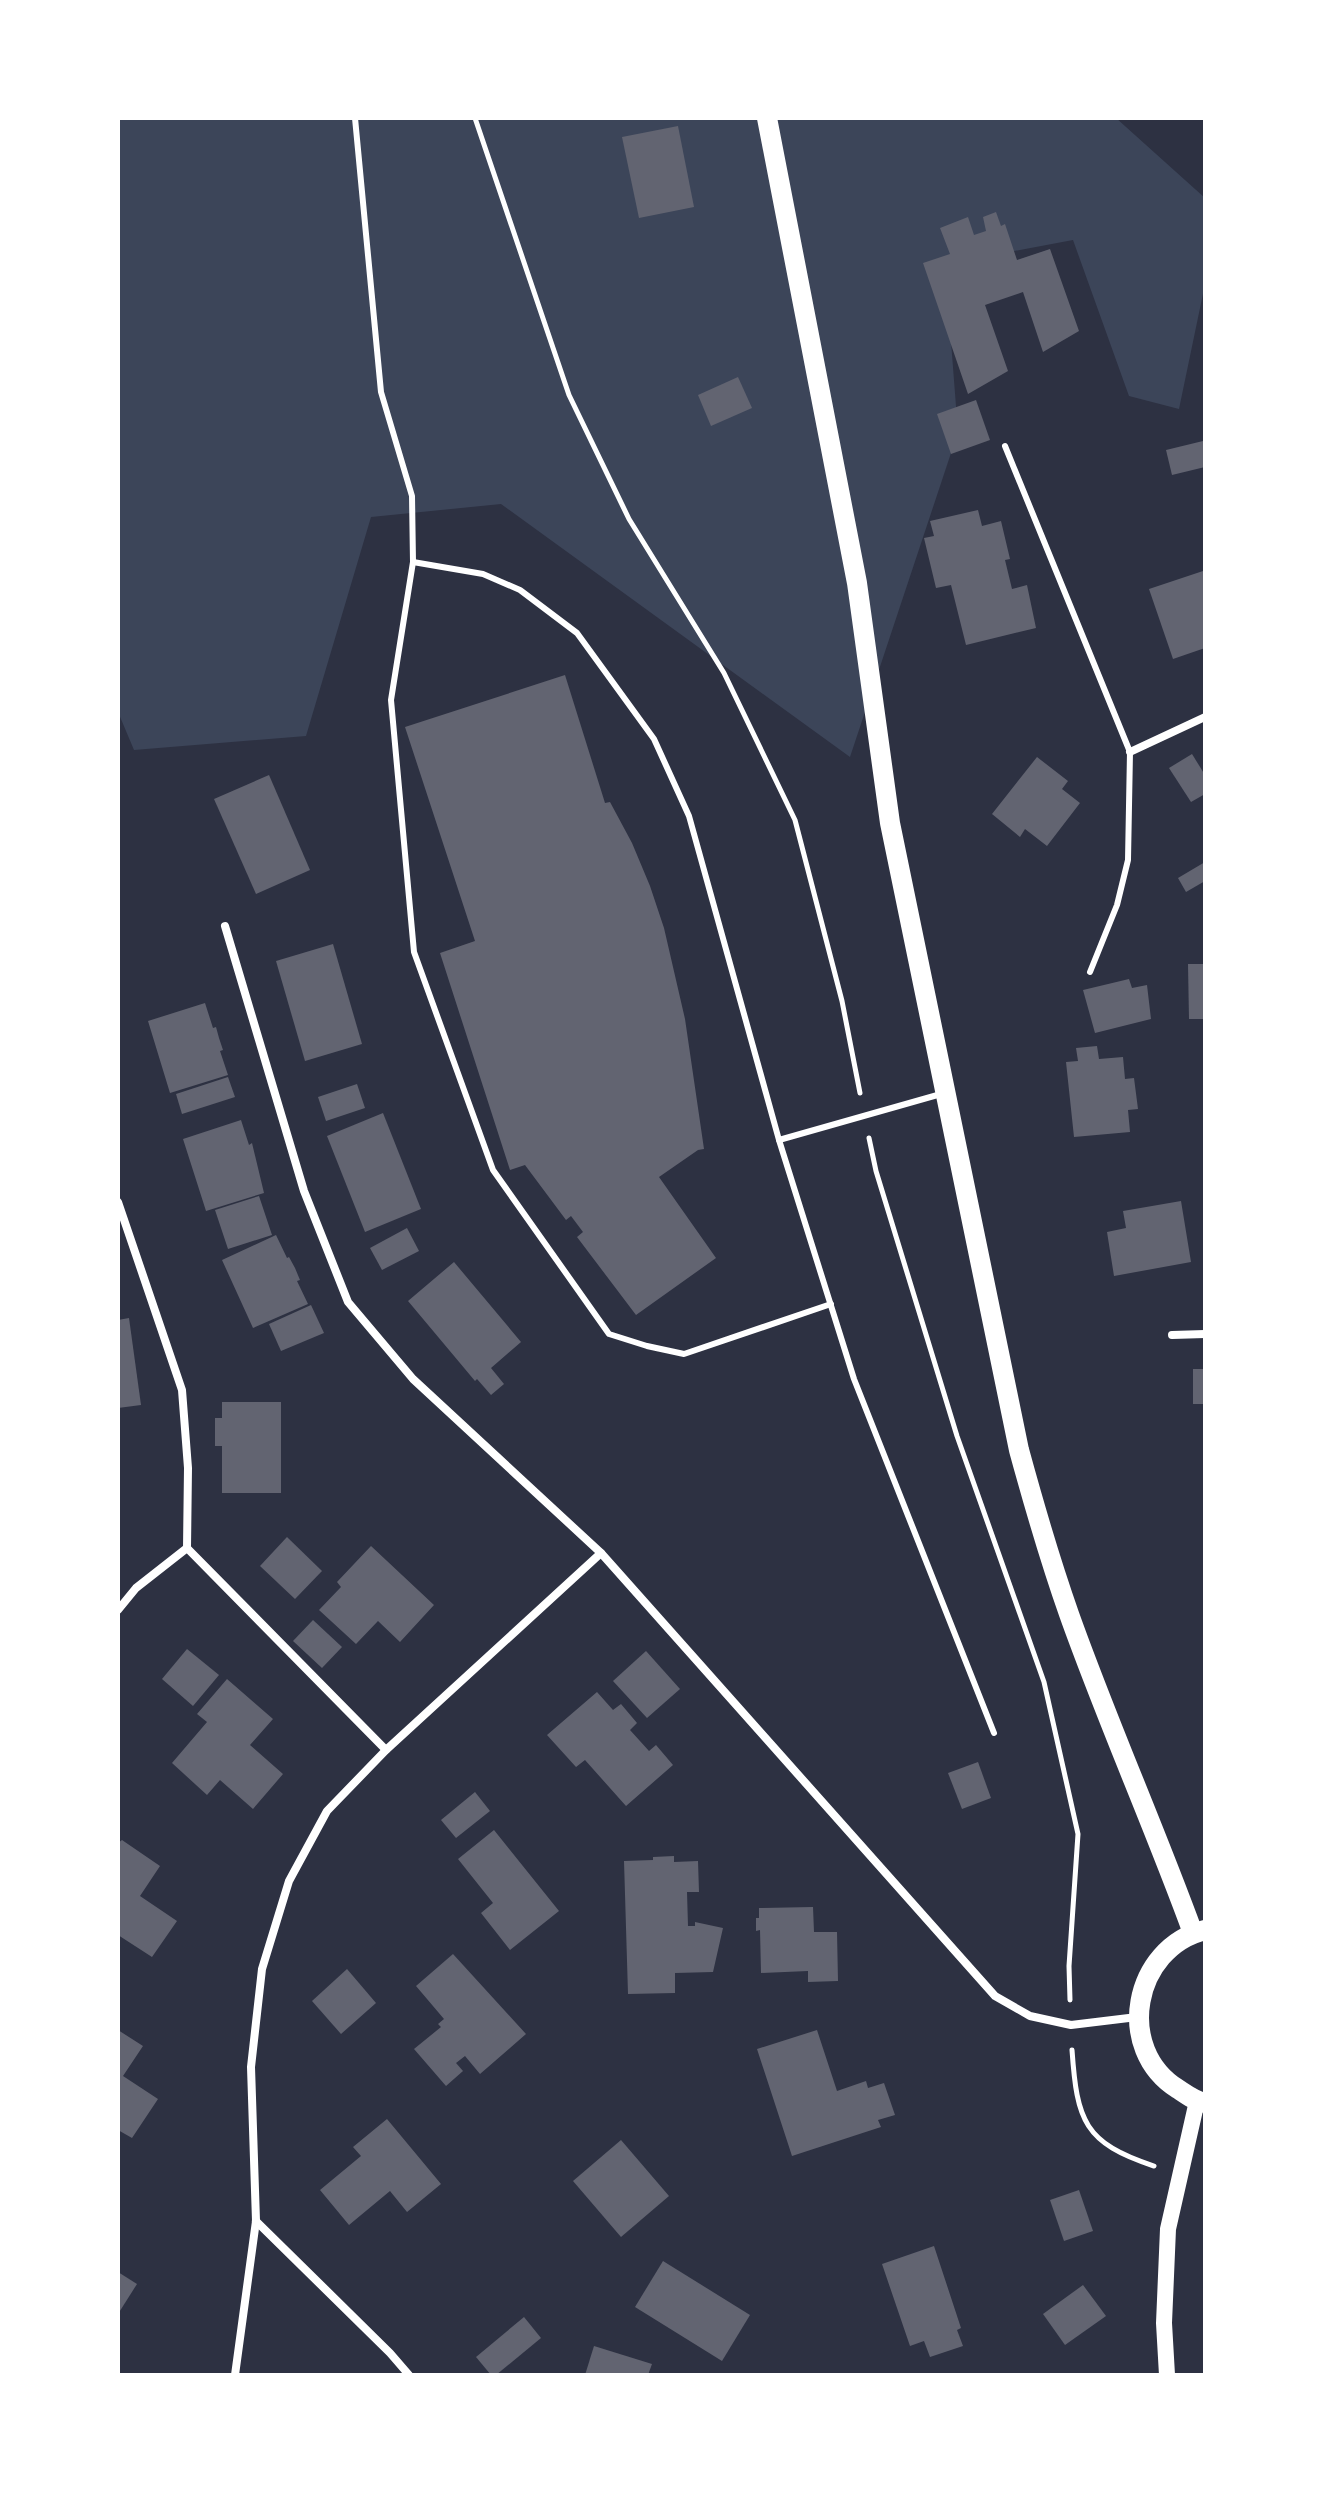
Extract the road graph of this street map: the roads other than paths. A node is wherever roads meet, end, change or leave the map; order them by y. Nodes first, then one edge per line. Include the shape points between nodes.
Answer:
1 (355, 118) edge
2 (767, 118) edge
3 (1005, 446) dead end
4 (413, 562) junction
5 (1205, 717) edge
6 (1130, 752) junction
7 (225, 926) dead end
8 (1090, 972) dead end
9 (947, 1092) junction
10 (779, 1140) junction
11 (118, 1202) edge
12 (831, 1304) junction
13 (1205, 1334) edge
14 (1172, 1335) dead end
15 (187, 1548) junction
16 (601, 1553) junction
17 (118, 1610) edge
18 (994, 1733) dead end
19 (386, 1750) junction
20 (1199, 1932) edge
21 (1138, 2017) junction
22 (1201, 2102) edge
23 (256, 2221) junction
24 (235, 2375) edge
25 (409, 2375) edge
26 (1167, 2375) edge

1 - 4 lane via 381,392 412,496
2 - 9 main road via 857,583 890,823
3 - 6 lane
4 - 10 lane via 483,574 520,590 577,633 654,739 689,816
4 - 12 lane via 391,700 414,952 493,1170 609,1334 684,1354
5 - 6 street
6 - 8 lane via 1128,860 1117,905
7 - 16 street via 304,1191 348,1302 413,1379
9 - 10 lane
9 - 20 main road via 1019,1450 1040,1526 1069,1615
10 - 12 lane
11 - 15 street via 182,1390
12 - 18 lane via 854,1379
13 - 14 street
15 - 17 street via 136,1588
15 - 19 street
16 - 19 street
16 - 21 street via 995,1996 1030,2016 1071,2025
19 - 23 street via 327,1811 289,1881 262,1969 251,2067
20 - 21 main road via 1170,1947 1153,1967
21 - 22 main road via 1146,2053 1167,2082
22 - 26 main road via 1168,2229
23 - 24 street
23 - 25 street

